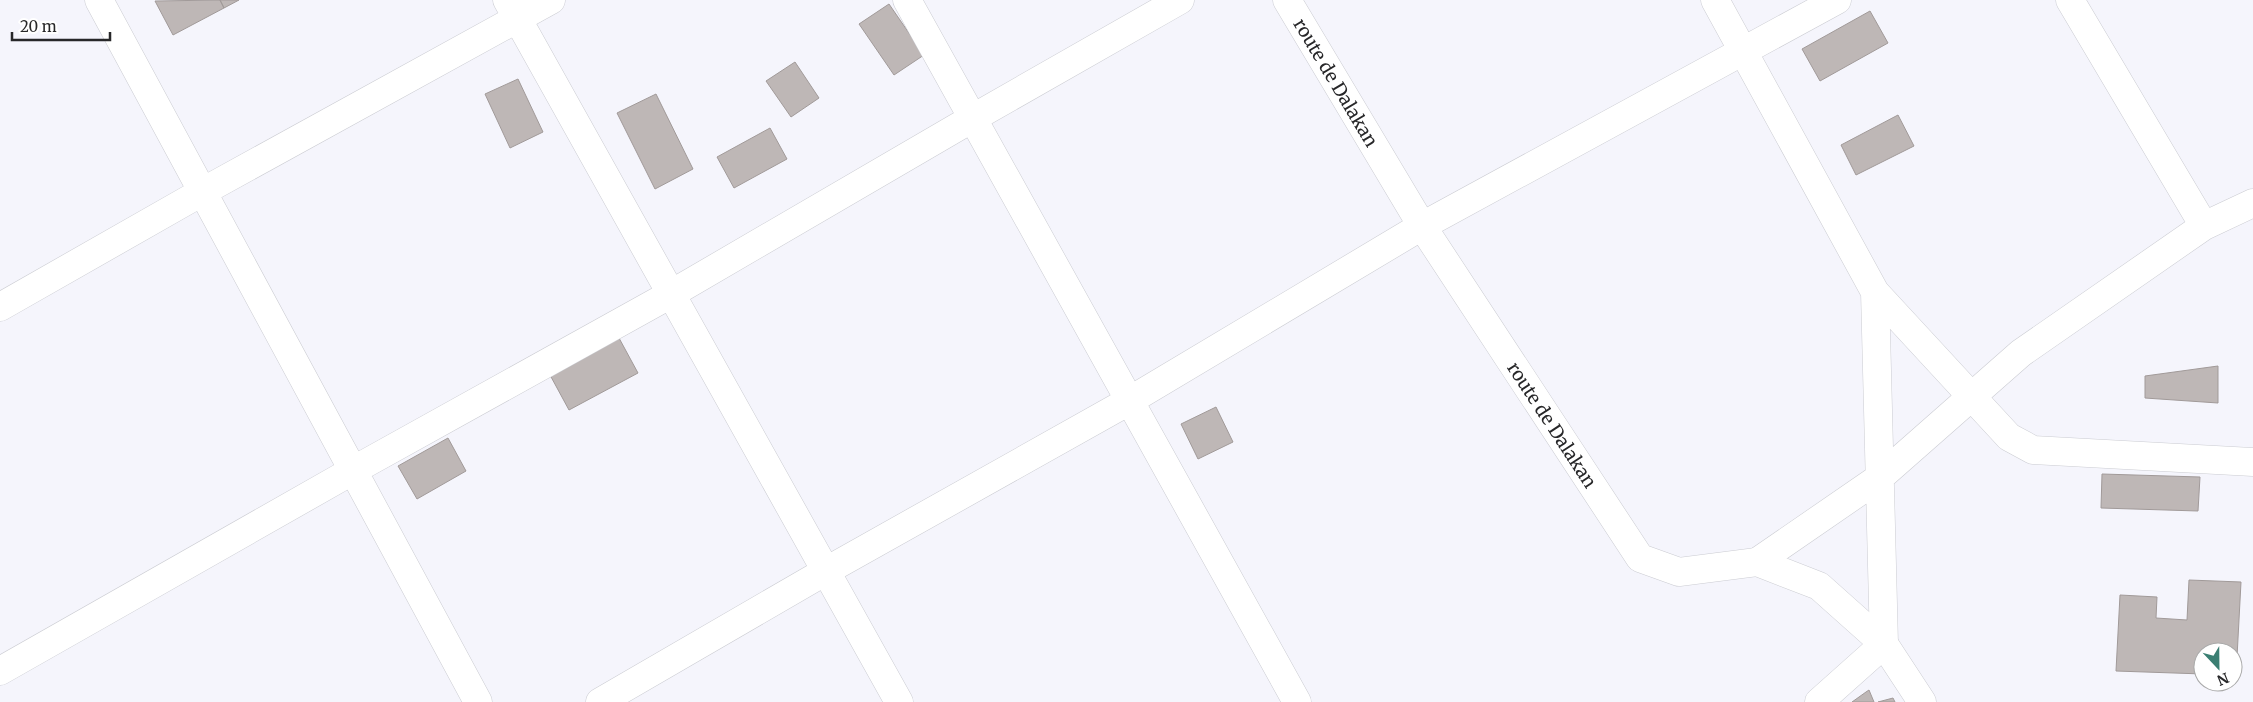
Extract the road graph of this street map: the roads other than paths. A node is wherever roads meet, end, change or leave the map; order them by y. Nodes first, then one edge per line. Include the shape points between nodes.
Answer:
1 (99, 0) edge
2 (551, 0) edge
3 (907, 0) edge
4 (1180, 0) edge
5 (1287, 0) edge
6 (1715, 0) edge
7 (1837, 0) edge
8 (2070, 0) edge
9 (512, 10) edge
10 (1744, 52) junction
11 (973, 118) junction
12 (202, 192) junction
13 (2253, 203) edge
14 (1422, 226) junction
15 (2204, 226) junction
16 (1875, 292) junction
17 (671, 294) junction
18 (0, 307) edge
19 (1972, 397) junction
20 (1129, 401) junction
21 (2253, 462) edge
22 (352, 471) junction
23 (1879, 478) junction
24 (1756, 562) junction
25 (826, 571) junction
26 (1884, 644) junction
27 (0, 671) edge
28 (478, 702) edge
29 (600, 702) edge
30 (899, 702) edge
31 (1297, 702) edge
32 (1819, 702) edge
33 (1922, 702) edge

1 - 12 street
2 - 9 street
3 - 11 street
4 - 11 street
5 - 14 street, route de Dalakan
6 - 10 street
7 - 10 street
8 - 15 street
9 - 12 street
9 - 17 street
10 - 14 street
10 - 16 street
11 - 17 street
11 - 20 street
12 - 18 street
12 - 22 street
13 - 15 street
14 - 20 street
14 - 24 street, route de Dalakan via 1640,558 1679,572
15 - 19 street via 2021,353
16 - 19 street
16 - 23 street
17 - 22 street
17 - 25 street
19 - 21 street via 2009,437 2033,450
19 - 23 street
20 - 25 street
20 - 31 street
22 - 27 street
22 - 28 street
23 - 24 street
23 - 26 street
24 - 26 street, route de Dalakan via 1819,586
25 - 29 street
25 - 30 street
26 - 32 street
26 - 33 street, route de Dalakan

